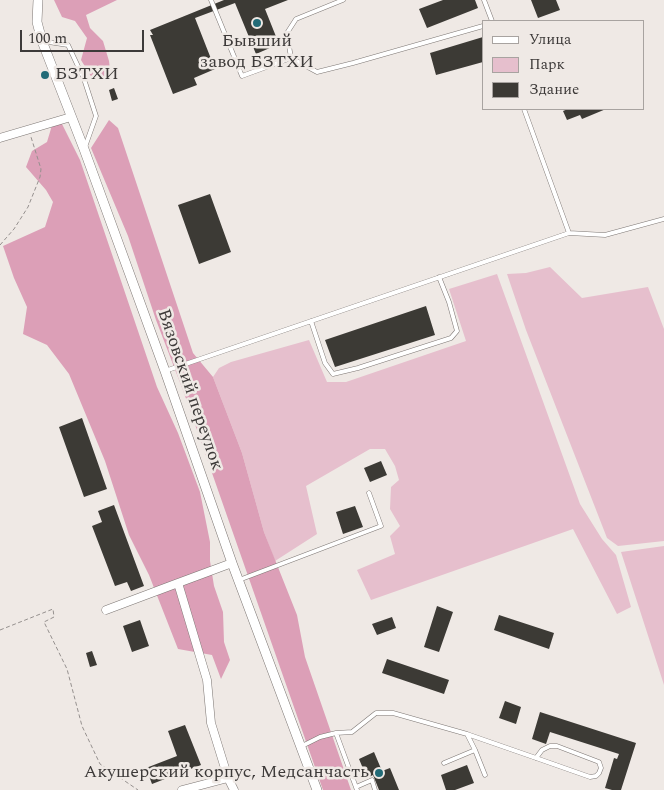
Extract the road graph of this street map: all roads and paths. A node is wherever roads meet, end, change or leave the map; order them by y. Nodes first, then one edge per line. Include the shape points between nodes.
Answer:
1 (38, 0) edge
2 (211, 0) edge
3 (343, 0) edge
4 (484, 0) edge
5 (492, 20) edge
6 (482, 26) edge
7 (42, 41) junction
8 (291, 58) junction
9 (524, 110) edge
10 (71, 116) junction
11 (29, 128) junction
12 (0, 138) edge
13 (84, 149) junction
14 (664, 218) edge
15 (569, 232) junction
16 (0, 245) edge
17 (439, 277) junction
18 (311, 321) junction
19 (165, 371) junction
20 (369, 493) dead end
21 (232, 563) junction
22 (238, 580) junction
23 (178, 584) junction
24 (106, 610) dead end
25 (0, 630) edge
26 (336, 733) junction
27 (467, 734) junction
28 (300, 747) junction
29 (475, 750) junction
30 (536, 758) junction
31 (444, 763) dead end
32 (485, 775) dead end
33 (228, 778) junction
34 (357, 788) edge
35 (138, 790) edge
36 (182, 790) edge
37 (234, 790) edge
38 (317, 790) edge
39 (375, 790) edge

1 - 7 street, Вязовский переулок
2 - 8 lane via 242,76
3 - 8 lane via 296,18 287,34
4 - 5 lane
6 - 8 lane via 317,72
7 - 10 street, Вязовский переулок
7 - 13 lane via 68,45 84,79 96,116
9 - 15 lane
10 - 11 street
10 - 13 street, Вязовский переулок
11 - 12 street
11 - 16 path via 41,169 40,177 28,206
13 - 19 street, Вязовский переулок
14 - 15 lane via 605,235
15 - 17 lane
17 - 18 lane
17 - 18 lane via 457,331 451,338 333,374 325,363
18 - 19 lane
19 - 21 street, Вязовский переулок
20 - 22 lane via 381,526
21 - 22 street, Вязовский переулок
21 - 23 street
22 - 28 street, Вязовский переулок
23 - 24 street
23 - 33 street via 207,680 211,723
25 - 35 path via 53,609 54,617 44,622 67,669 82,726 100,764
26 - 27 lane via 352,732 376,713 393,713
26 - 28 lane
26 - 34 lane
27 - 29 lane
27 - 30 lane
28 - 38 street, Вязовский переулок
29 - 31 lane
29 - 32 lane
30 - 30 lane via 590,776 596,776 601,768 599,762 557,746 542,750
33 - 36 street
33 - 37 street
34 - 39 lane via 372,780

